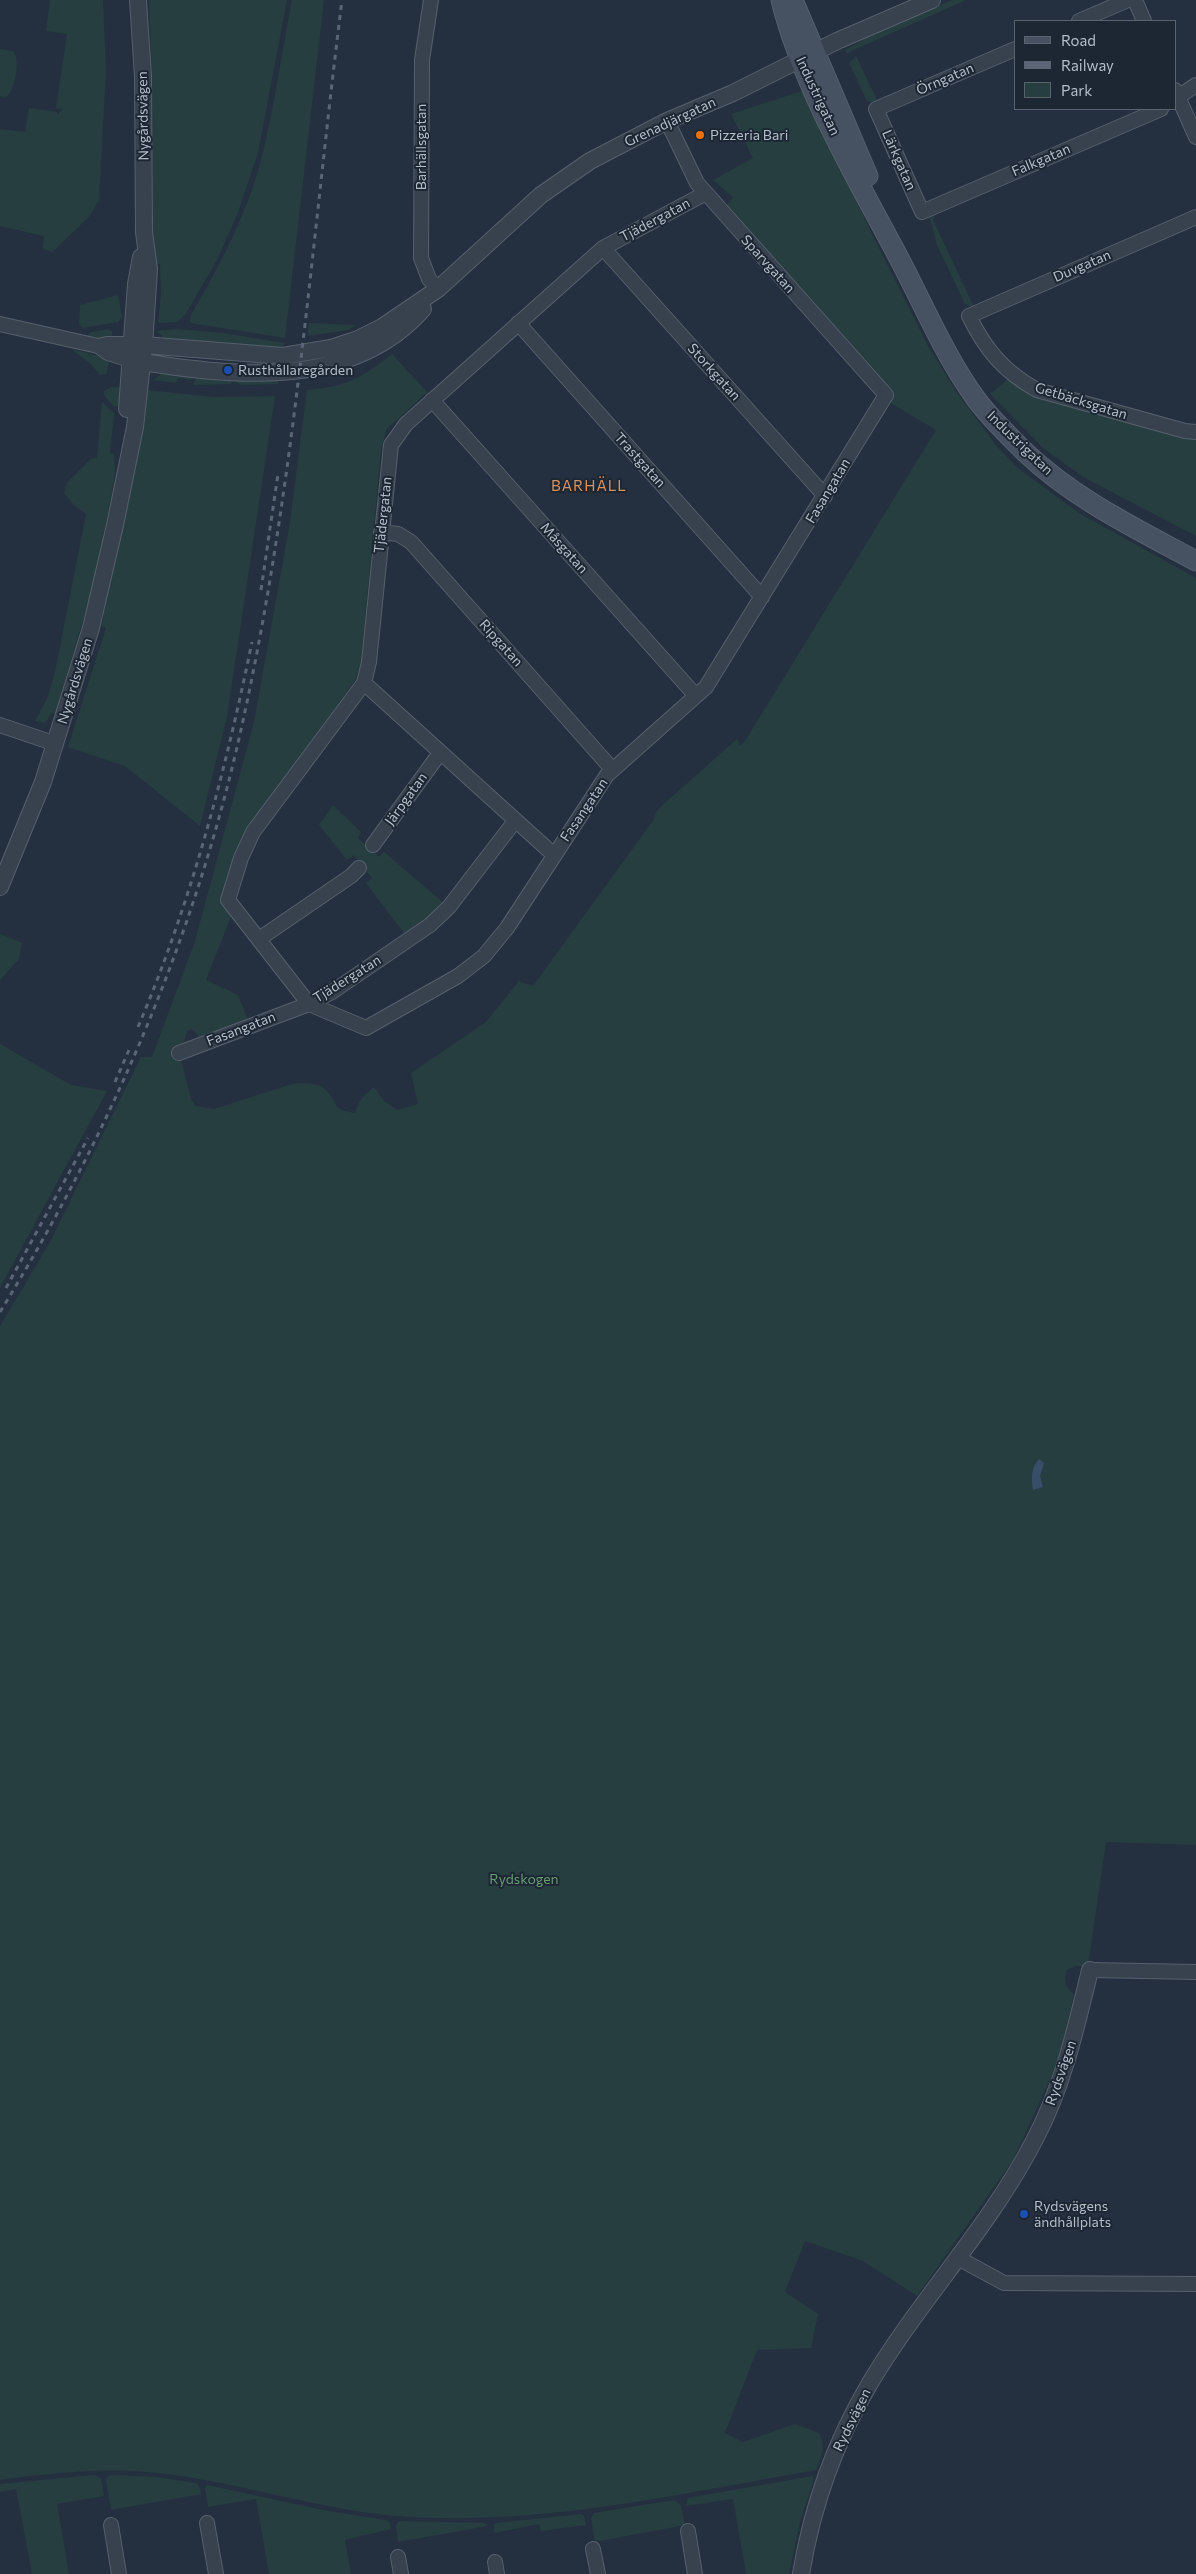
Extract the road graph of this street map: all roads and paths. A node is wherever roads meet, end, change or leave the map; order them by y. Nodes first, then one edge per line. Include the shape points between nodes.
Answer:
1 (138, 0) edge
2 (431, 0) edge
3 (781, 0) edge
4 (793, 0) edge
5 (932, 0) edge
6 (1128, 0) edge
7 (1135, 0) edge
8 (1081, 20) edge
9 (1144, 20) edge
10 (1014, 49) edge
11 (808, 55) junction
12 (1196, 85) edge
13 (1177, 97) edge
14 (876, 109) joint
15 (1158, 110) edge
16 (667, 121) junction
17 (1196, 137) edge
18 (706, 193) junction
19 (922, 212) joint
20 (1196, 217) edge
21 (603, 248) junction
22 (438, 289) junction
23 (969, 316) joint
24 (518, 323) junction
25 (0, 324) edge
26 (137, 353) junction
27 (886, 395) joint
28 (432, 400) junction
29 (1196, 432) edge
30 (825, 496) junction
31 (381, 532) junction
32 (1196, 561) edge
33 (762, 597) junction
34 (364, 683) junction
35 (696, 696) junction
36 (0, 725) edge
37 (56, 744) junction
38 (440, 753) junction
39 (612, 769) junction
40 (515, 821) junction
41 (373, 845) dead end
42 (554, 855) junction
43 (359, 868) dead end
44 (0, 887) edge
45 (259, 940) junction
46 (309, 1004) junction
47 (179, 1053) dead end
48 (1090, 1970) joint
49 (1196, 1972) edge
50 (958, 2258) junction
51 (1196, 2284) edge
52 (207, 2523) dead end
53 (111, 2525) dead end
54 (688, 2531) dead end
55 (593, 2549) dead end
56 (398, 2557) dead end
57 (119, 2574) edge
58 (216, 2574) edge
59 (401, 2574) edge
60 (598, 2574) edge
61 (695, 2574) edge
62 (800, 2574) edge

1 - 26 street, Nygårdsvägen via 143,67 144,232 136,284
2 - 22 street, Barhällsgatan via 422,60 421,258
3 - 11 main road, Industrigatan
4 - 11 main road, Industrigatan
5 - 11 street, Grenadjärgatan
6 - 8 street
7 - 9 street
10 - 14 street, Örngatan
11 - 16 street, Grenadjärgatan via 733,93
11 - 32 main road, Industrigatan via 852,134 905,268 946,352 976,400 1055,478 1089,501
12 - 13 street
13 - 17 street
14 - 19 street, Lärkgatan
15 - 19 street, Falkgatan
16 - 18 street, Sparvgatan via 697,183
16 - 22 street, Grenadjärgatan via 557,182
18 - 21 street, Tjädergatan
18 - 27 street, Sparvgatan
20 - 23 street, Duvgatan
21 - 24 street, Tjädergatan
21 - 30 street, Storkgatan
22 - 26 street, Grenadjärgatan via 382,327 358,339 318,351 270,356
23 - 29 street, Getbäcksgatan via 982,342 997,361 1037,390
24 - 28 street, Tjädergatan
24 - 33 street, Trastgatan
25 - 26 street via 98,346 107,344
26 - 37 street, Nygårdsvägen via 123,447 125,468 114,534 91,628
27 - 30 street, Fasangatan
28 - 31 street, Tjädergatan via 400,431 391,445
28 - 35 street, Måsgatan
30 - 33 street, Fasangatan
31 - 34 street, Tjädergatan via 369,662
31 - 39 street, Ripgatan via 398,534 411,542
33 - 35 street, Fasangatan via 706,687
34 - 38 street
34 - 45 street, Tjädergatan via 254,832 241,858 228,900
35 - 39 street, Fasangatan
36 - 37 street
37 - 44 street, Nygårdsvägen
38 - 40 street
38 - 41 street, Järpgatan
39 - 42 street, Fasangatan
40 - 42 street
40 - 46 street, Tjädergatan via 449,907 430,925 332,992
42 - 46 street, Fasangatan via 491,949 458,976 366,1028
43 - 45 street
45 - 46 street, Tjädergatan
46 - 47 street, Fasangatan
48 - 49 street, Rydsvägen
48 - 50 street, Rydsvägen via 1071,2048 1048,2114 1021,2165
50 - 51 street via 1004,2283
50 - 62 street, Rydsvägen via 870,2383 846,2427 819,2496
52 - 58 street
53 - 57 street
54 - 61 street
55 - 60 street
56 - 59 street

